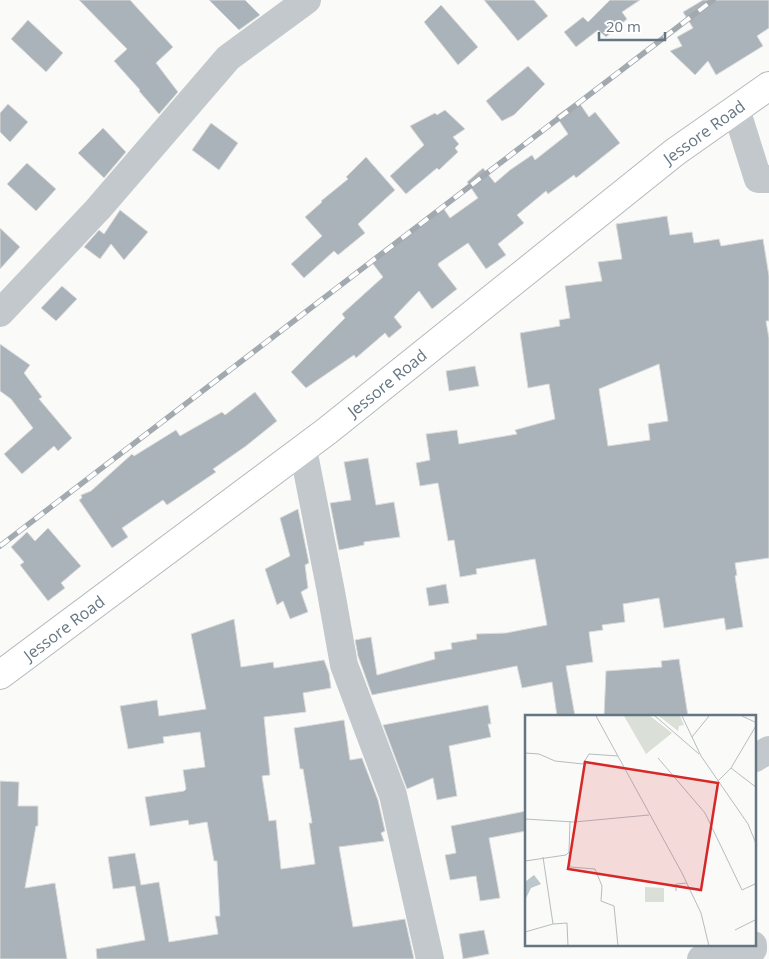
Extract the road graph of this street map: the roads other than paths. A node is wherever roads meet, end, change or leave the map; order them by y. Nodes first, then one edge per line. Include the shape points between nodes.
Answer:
1 (307, 0) edge
2 (769, 86) edge
3 (736, 109) junction
4 (769, 178) edge
5 (0, 312) edge
6 (303, 450) junction
7 (0, 675) edge
8 (769, 750) edge
9 (756, 757) edge
10 (753, 946) edge
11 (430, 959) edge
12 (701, 959) edge

1 - 5 street via 228,58 98,209
2 - 3 highway, Jessore Road
3 - 4 street via 758,180
3 - 6 highway, Jessore Road via 675,152
6 - 7 highway, Jessore Road
6 - 11 street via 344,665 394,795
8 - 9 street
10 - 12 street

